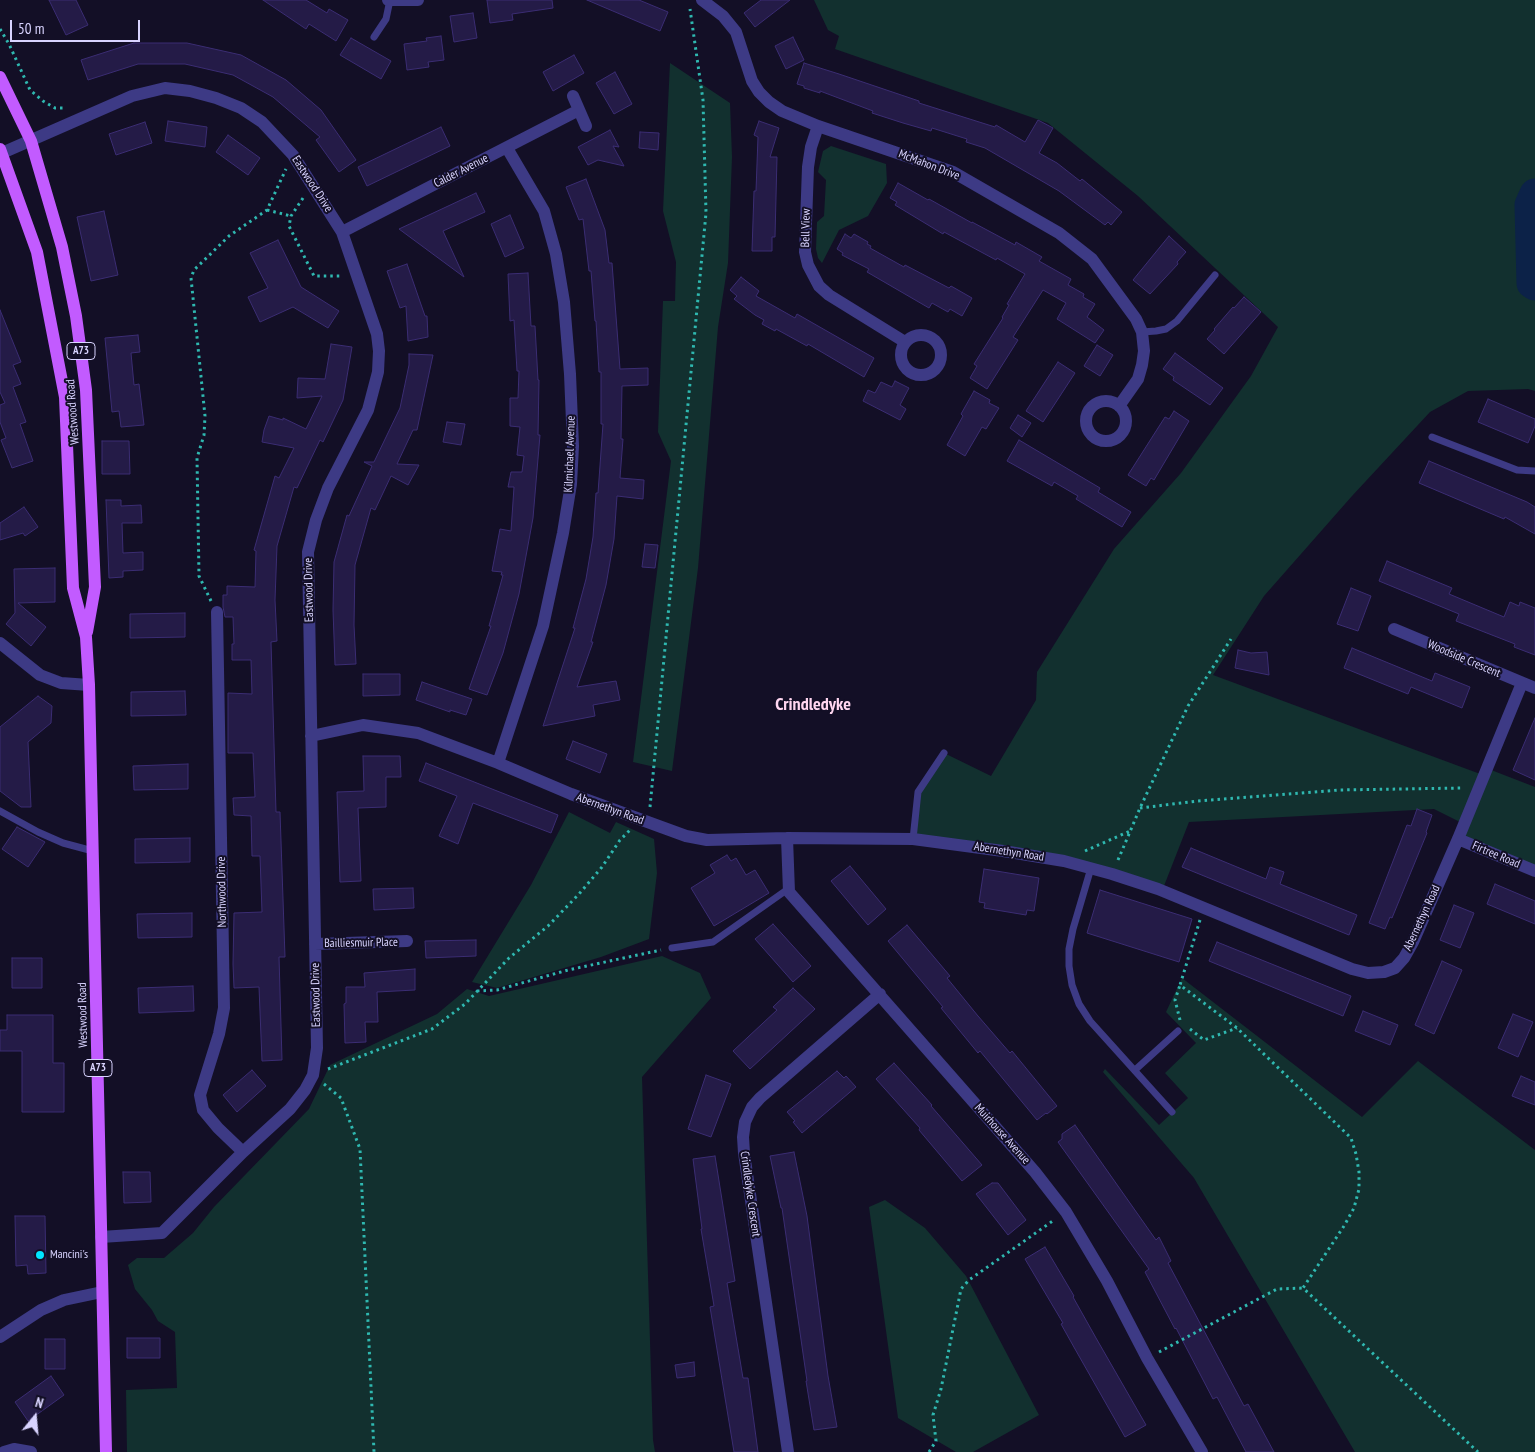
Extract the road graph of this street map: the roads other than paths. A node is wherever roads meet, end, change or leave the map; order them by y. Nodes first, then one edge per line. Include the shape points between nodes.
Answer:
1 (389, 0) edge
2 (418, 0) edge
3 (707, 1) edge
4 (374, 37) dead end
5 (0, 77) edge
6 (573, 96) dead end
7 (579, 110) junction
8 (586, 126) dead end
9 (818, 126) junction
10 (31, 141) junction
11 (507, 148) junction
12 (1, 151) edge
13 (342, 232) junction
14 (1215, 275) dead end
15 (1142, 332) junction
16 (905, 342) dead end
17 (1118, 406) dead end
18 (1432, 437) dead end
19 (1535, 471) edge
20 (216, 612) road end
21 (1394, 629) dead end
22 (86, 637) junction
23 (0, 643) edge
24 (1522, 682) junction
25 (89, 685) junction
26 (1535, 688) edge
27 (311, 736) junction
28 (944, 753) dead end
29 (498, 763) junction
30 (0, 811) edge
31 (787, 838) junction
32 (913, 839) junction
33 (1458, 839) junction
34 (93, 851) junction
35 (1091, 868) junction
36 (1535, 871) edge
37 (788, 889) junction
38 (407, 942) dead end
39 (315, 944) junction
40 (672, 948) dead end
41 (880, 994) junction
42 (1178, 1031) dead end
43 (1135, 1070) junction
44 (1172, 1112) dead end
45 (243, 1152) junction
46 (101, 1238) junction
47 (102, 1292) junction
48 (0, 1337) edge
49 (4, 1452) edge
50 (31, 1452) edge
51 (106, 1452) edge
52 (788, 1452) edge
53 (1202, 1452) edge

1 - 2 street
1 - 4 lane via 386,19
3 - 9 street, McMahon Drive via 736,32 752,81 759,92 782,111
5 - 10 main road, Westwood Road / A73
6 - 7 street
7 - 8 street
7 - 11 street, Calder Avenue
9 - 15 street, McMahon Drive via 953,172 1059,234 1092,259
9 - 16 street, Bell View via 808,167 805,252 808,265 819,286 829,295
10 - 12 street, Eastwood Drive
10 - 13 street, Eastwood Drive via 132,96 165,88 216,98 262,122 293,155
10 - 22 main road, Westwood Road / A73 via 62,247 86,390 95,587
11 - 13 street, Calder Avenue
11 - 29 street, Kilmichael Avenue via 544,212 556,254 564,302 573,446 571,484 544,626
12 - 22 main road, Westwood Road / A73 via 37,252 65,397 73,588
13 - 27 street, Eastwood Drive via 377,334 378,372 368,410 328,488 308,552
14 - 15 lane via 1177,321 1166,329
15 - 17 street, McMahon Drive via 1144,351 1138,379
18 - 19 lane via 1517,470
20 - 45 street, Northwood Drive via 224,1008 220,1034 200,1095 203,1110
21 - 24 street, Woodside Crescent
22 - 25 main road, Westwood Road / A73
23 - 25 street via 40,675 61,684
24 - 26 street, Woodside Crescent
24 - 33 street, Abernethyn Road
25 - 34 main road, Westwood Road / A73
27 - 29 street, Abernethyn Road via 363,726 418,733
27 - 39 street, Eastwood Drive
28 - 32 lane via 918,792
29 - 31 street, Abernethyn Road via 686,836 707,840
30 - 34 lane via 63,843
31 - 32 street, Abernethyn Road
31 - 37 street
32 - 35 street, Abernethyn Road via 1003,851
33 - 35 street, Abernethyn Road via 1413,942 1395,968 1384,972 1352,969 1203,907
33 - 36 street, Firtree Road
34 - 46 main road, Westwood Road / A73
35 - 43 lane via 1069,949 1072,985 1090,1021
37 - 40 lane via 713,942
37 - 41 street, Muirhouse Avenue
38 - 39 street, Bailliesmuir Place
39 - 45 street, Eastwood Drive via 317,1048 313,1075 290,1109
41 - 52 street, Crindledyke Crescent via 760,1098 745,1122 744,1153
41 - 53 street, Muirhouse Avenue via 1066,1212
42 - 43 lane
43 - 44 lane
45 - 46 street, Eastwood Drive via 162,1233
46 - 47 main road, Westwood Road / A73
47 - 48 street via 64,1300 41,1310
47 - 51 main road, Westwood Road / A73
49 - 50 street

